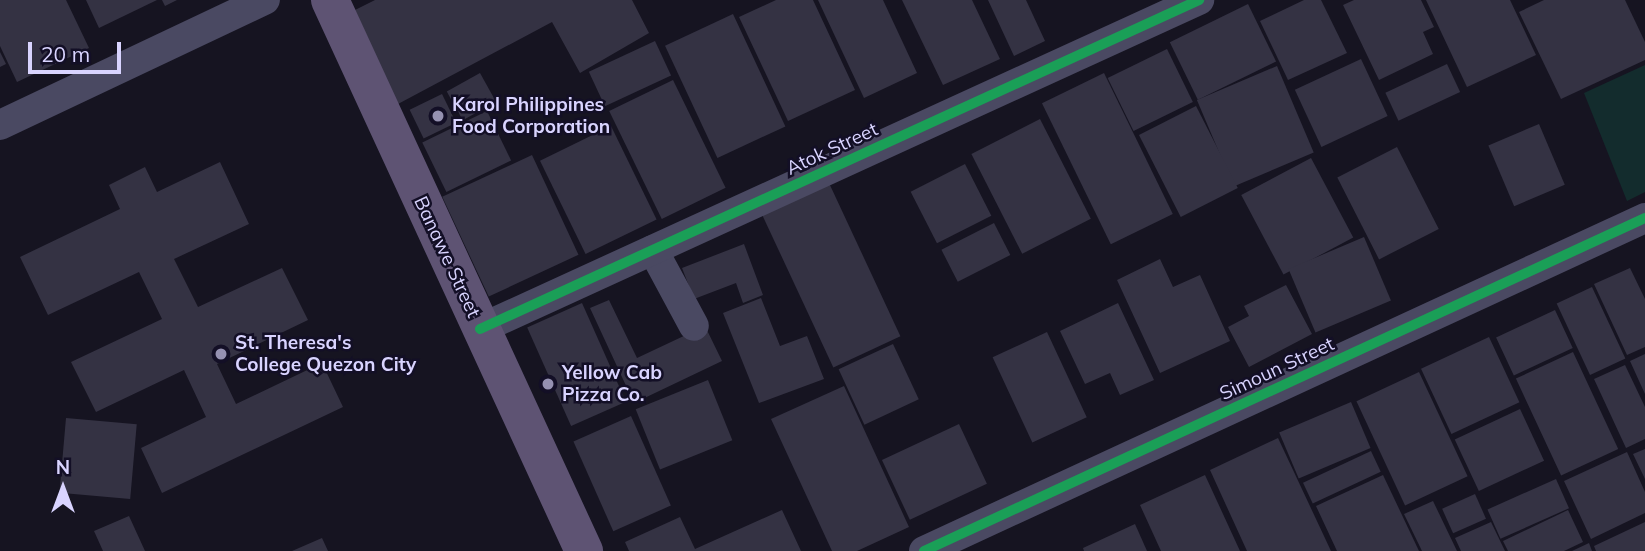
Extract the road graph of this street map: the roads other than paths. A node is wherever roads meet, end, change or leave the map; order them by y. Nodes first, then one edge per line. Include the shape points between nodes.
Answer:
1 (265, 0) edge
2 (330, 0) edge
3 (1199, 0) edge
4 (0, 125) edge
5 (1645, 218) edge
6 (653, 250) junction
7 (694, 326) dead end
8 (480, 329) junction
9 (584, 551) edge
10 (924, 551) edge

1 - 4 street
2 - 8 main road, Banawe Street
3 - 6 street, Atok Street
5 - 10 street, Simoun Street
6 - 7 street
6 - 8 street, Atok Street
8 - 9 main road, Banawe Street

